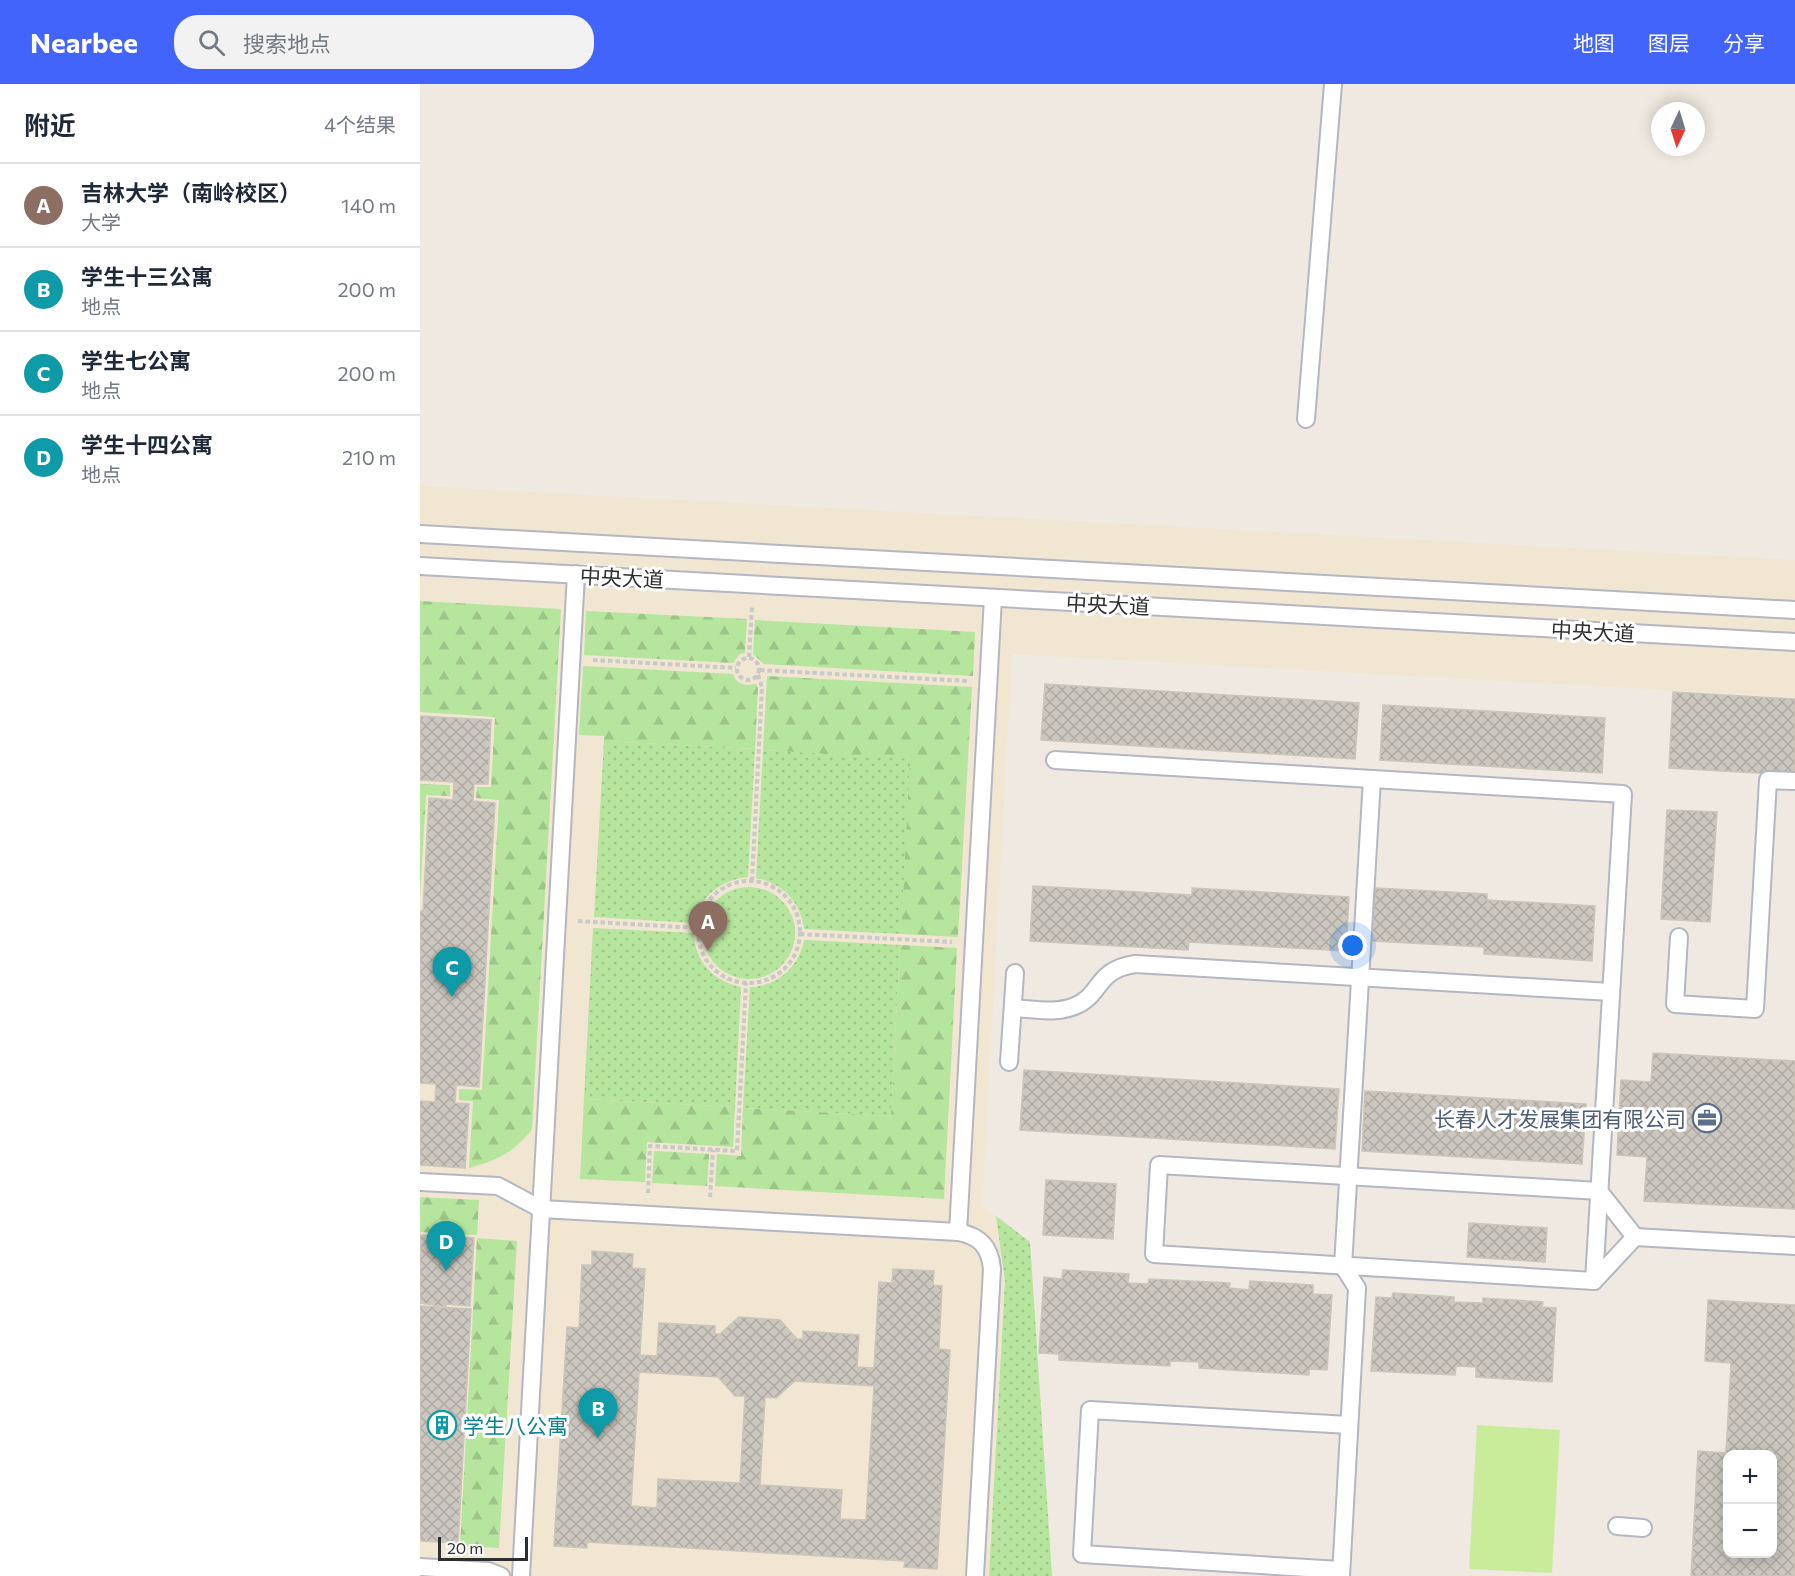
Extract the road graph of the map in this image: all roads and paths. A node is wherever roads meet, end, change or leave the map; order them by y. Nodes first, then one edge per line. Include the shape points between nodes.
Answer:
1 (1333, 84) edge
2 (1306, 419) dead end
3 (420, 534) edge
4 (420, 566) edge
5 (576, 574) junction
6 (753, 584) junction
7 (993, 598) junction
8 (1795, 610) edge
9 (1795, 642) edge
10 (749, 657) junction
11 (572, 659) junction
12 (736, 668) junction
13 (760, 670) junction
14 (758, 675) junction
15 (988, 682) junction
16 (1055, 760) dead end
17 (1372, 779) junction
18 (1795, 781) edge
19 (752, 881) junction
20 (557, 920) junction
21 (698, 928) junction
22 (800, 934) junction
23 (1679, 937) dead end
24 (974, 943) junction
25 (1015, 973) dead end
26 (1360, 977) junction
27 (746, 983) junction
28 (1611, 992) junction
29 (1013, 1008) junction
30 (1009, 1062) dead end
31 (713, 1150) junction
32 (1348, 1176) junction
33 (420, 1182) edge
34 (1599, 1191) junction
35 (541, 1209) junction
36 (647, 1215) junction
37 (709, 1218) junction
38 (958, 1232) junction
39 (1635, 1238) junction
40 (1795, 1246) edge
41 (1343, 1266) junction
42 (1594, 1281) junction
43 (1348, 1425) junction
44 (1617, 1526) dead end
45 (1643, 1528) dead end
46 (420, 1567) edge
47 (1340, 1573) edge
48 (501, 1576) edge
49 (521, 1576) edge
50 (975, 1576) edge

1 - 2 lane
3 - 8 lane, 中央大道
4 - 5 lane, 中央大道
5 - 6 lane, 中央大道
5 - 11 lane
6 - 7 lane, 中央大道
6 - 10 path
7 - 9 lane, 中央大道
7 - 15 lane
10 - 12 path via 743,658
10 - 13 path via 759,663
11 - 12 path
11 - 20 lane
12 - 14 path via 747,681
13 - 14 path
13 - 15 path
14 - 19 path via 762,687
15 - 24 lane
16 - 17 lane
17 - 26 lane
17 - 28 lane via 1623,794
18 - 23 lane via 1768,780 1755,1009 1675,1004
19 - 21 path via 721,889 709,899
19 - 22 path via 781,892 798,918
20 - 21 path
20 - 35 lane
21 - 27 path via 698,942 709,966 731,981
22 - 24 path
22 - 27 path via 792,960 783,971 758,983
24 - 38 lane
25 - 29 lane
26 - 28 lane
26 - 29 lane via 1135,964 1124,965 1105,976 1077,1005 1056,1010
26 - 32 lane
27 - 31 path via 737,1151
28 - 34 lane
29 - 30 lane
31 - 36 path via 650,1146
31 - 37 path
32 - 34 lane
32 - 41 lane
32 - 41 lane via 1159,1165 1154,1254
33 - 35 lane via 498,1186
34 - 39 lane
34 - 42 lane
35 - 36 lane
35 - 49 lane
36 - 37 lane
37 - 38 lane
38 - 50 lane via 970,1234 987,1246 992,1269
39 - 40 lane
39 - 42 lane
41 - 42 lane
41 - 43 lane via 1357,1288
43 - 47 lane
43 - 47 lane via 1090,1410 1082,1554
44 - 45 lane
46 - 48 lane via 488,1571

